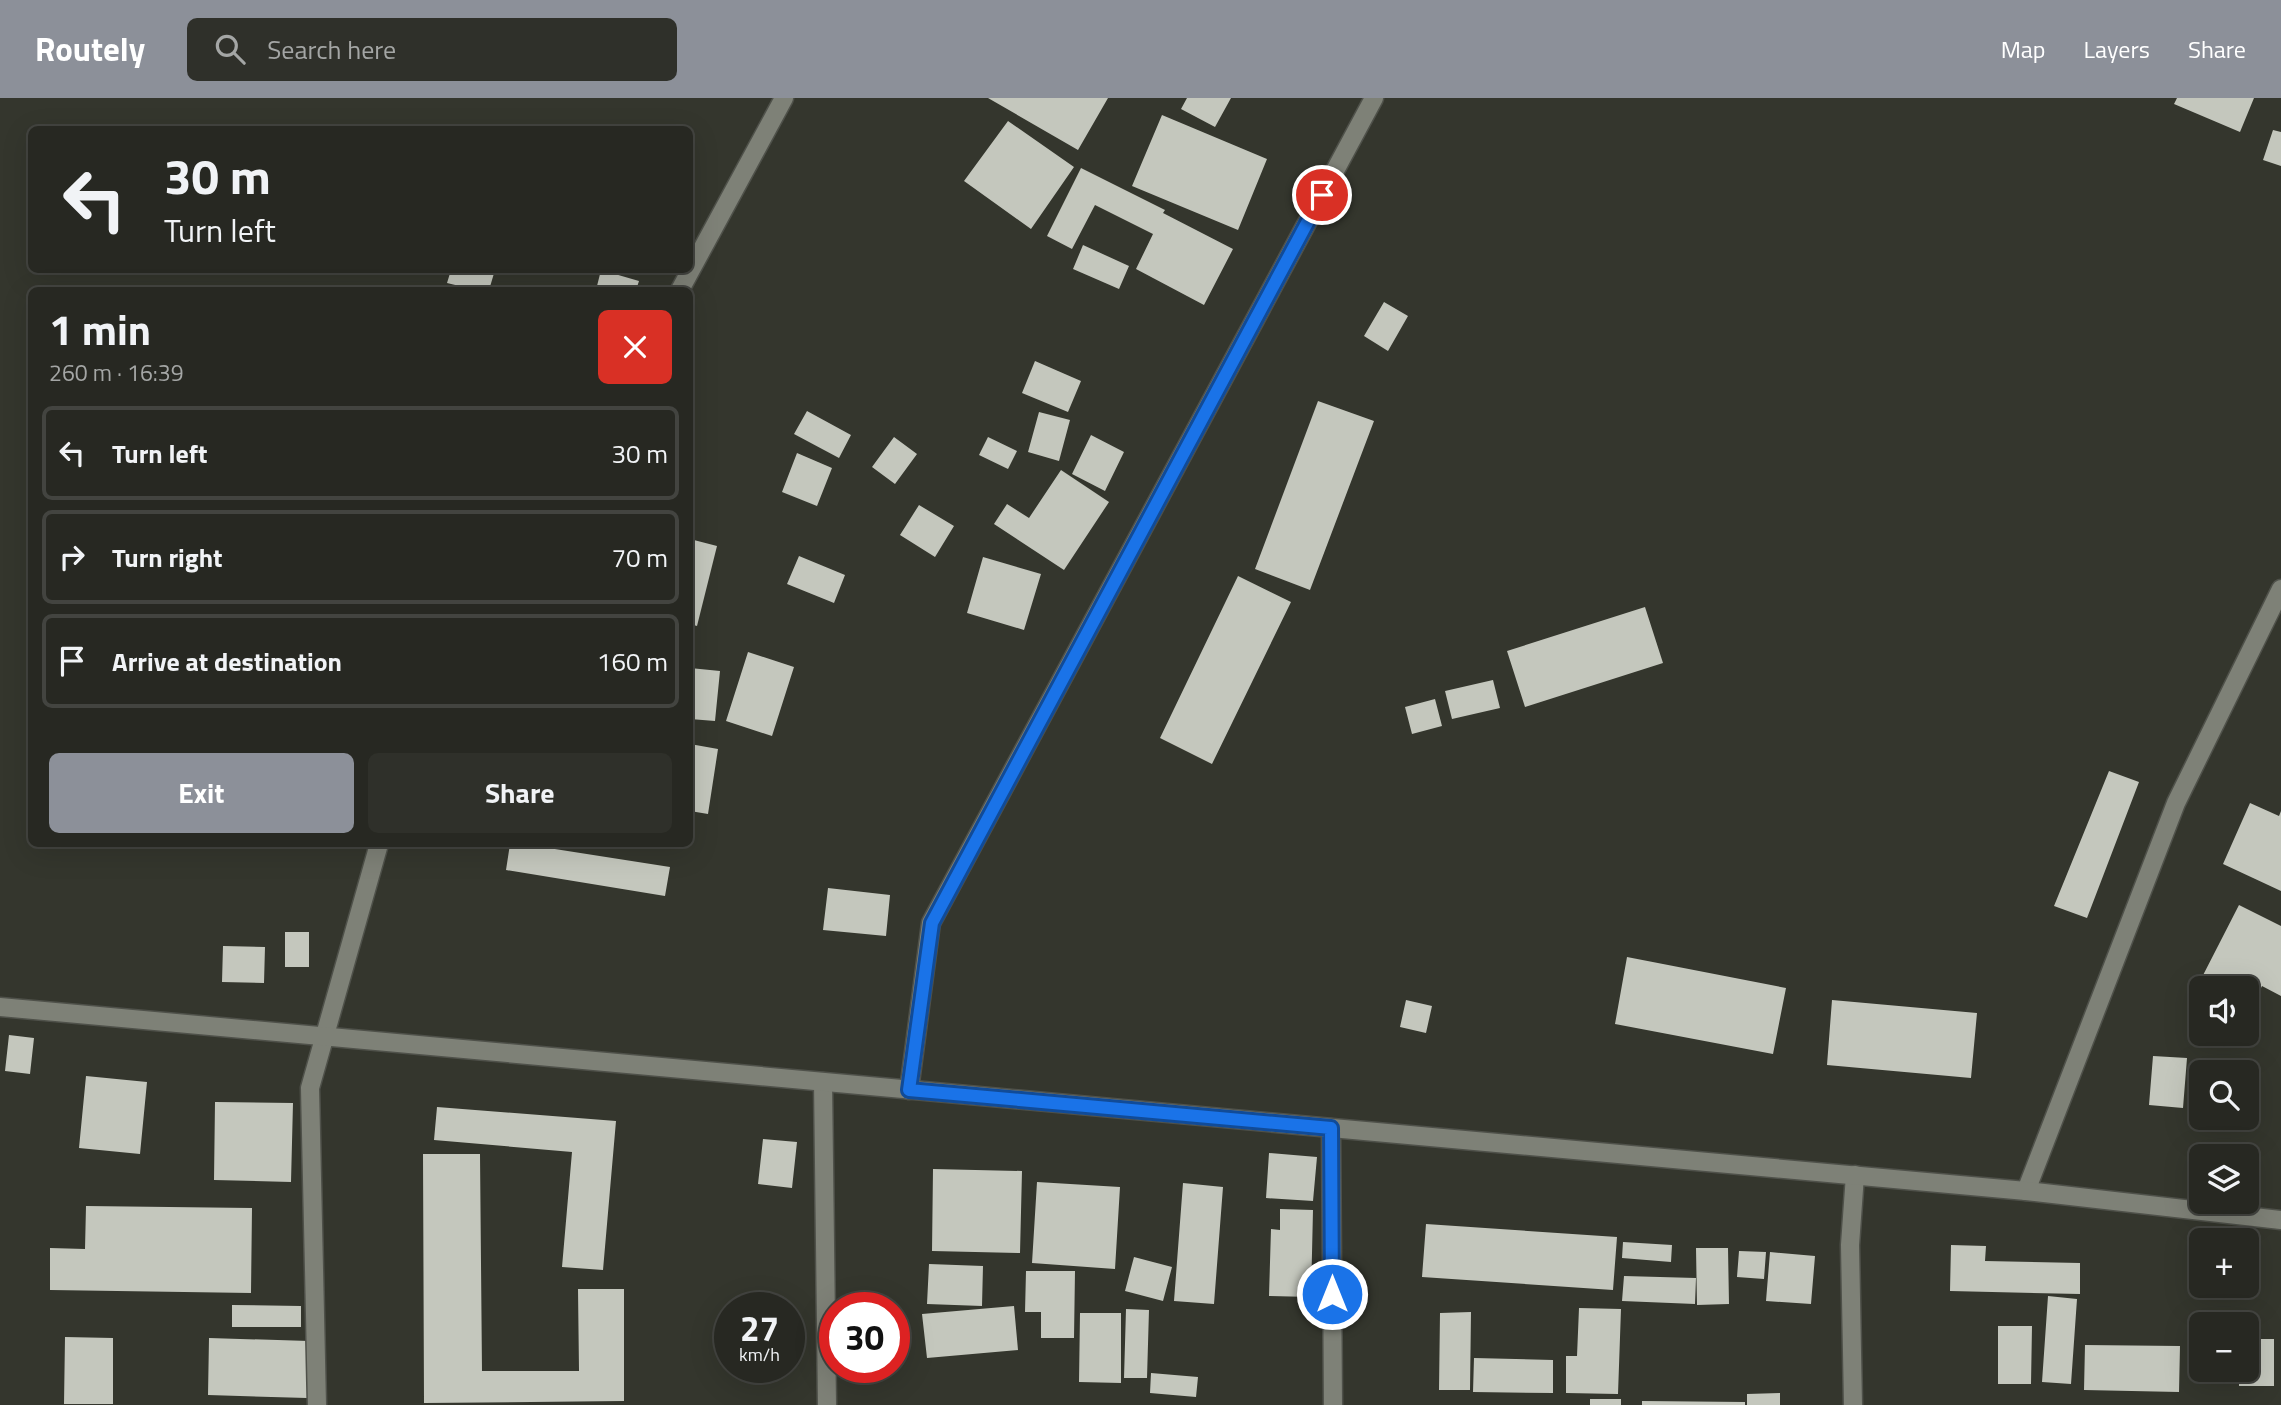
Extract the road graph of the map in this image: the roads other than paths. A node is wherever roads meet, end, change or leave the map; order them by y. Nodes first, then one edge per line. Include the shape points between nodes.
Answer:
1 (784, 98) edge
2 (1374, 98) edge
3 (693, 266) edge
4 (2281, 589) edge
5 (378, 847) edge
6 (0, 1007) edge
7 (324, 1037) junction
8 (823, 1082) junction
9 (909, 1090) junction
10 (1331, 1128) junction
11 (1855, 1175) junction
12 (2026, 1191) junction
13 (2281, 1220) edge
14 (317, 1405) edge
15 (827, 1405) edge
16 (1333, 1405) edge
17 (1853, 1405) edge

1 - 3 street
2 - 9 street via 932,923
4 - 12 street via 2176,803
5 - 7 street
6 - 7 street
7 - 8 street
7 - 14 street via 310,1088
8 - 9 street
8 - 15 street
9 - 10 street
10 - 11 street
10 - 16 street
11 - 12 street
11 - 17 street via 1850,1245
12 - 13 street

